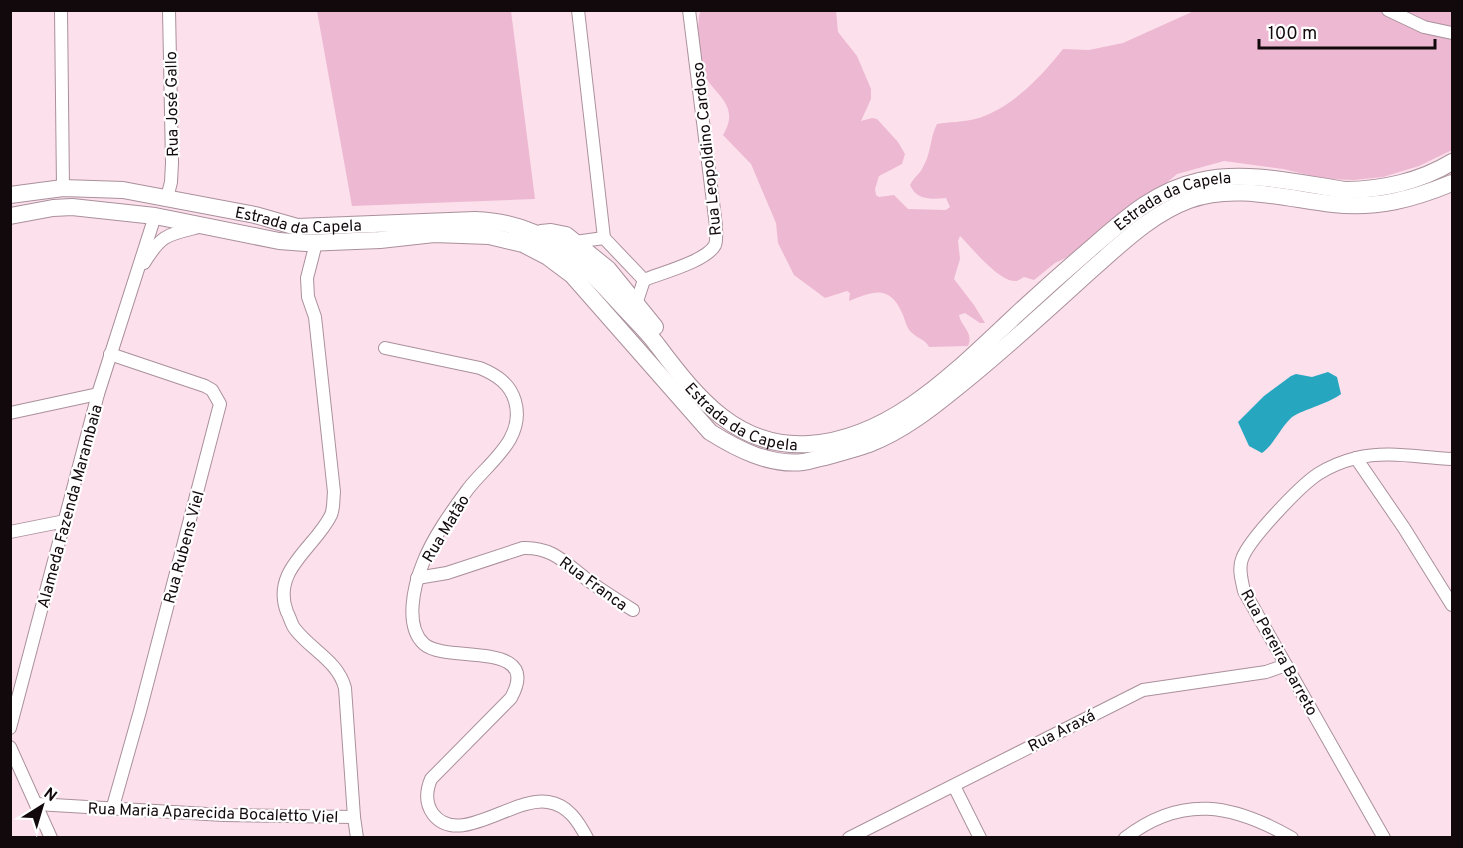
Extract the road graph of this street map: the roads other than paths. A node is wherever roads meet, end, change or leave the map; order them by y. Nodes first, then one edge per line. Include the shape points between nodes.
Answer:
1 (61, 10) edge
2 (169, 10) edge
3 (578, 10) edge
4 (689, 10) edge
5 (1388, 10) edge
6 (1452, 33) edge
7 (1452, 162) edge
8 (1452, 183) edge
9 (63, 188) junction
10 (10, 195) edge
11 (167, 198) junction
12 (10, 216) edge
13 (155, 216) junction
14 (203, 226) junction
15 (536, 233) junction
16 (604, 238) junction
17 (575, 242) junction
18 (316, 243) junction
19 (644, 280) junction
20 (132, 285) junction
21 (636, 304) junction
22 (650, 347) junction
23 (385, 348) dead end
24 (110, 354) junction
25 (98, 394) junction
26 (10, 413) edge
27 (1356, 458) junction
28 (1452, 459) edge
29 (65, 521) junction
30 (10, 532) edge
31 (417, 578) junction
32 (1452, 605) edge
33 (633, 610) dead end
34 (1287, 665) junction
35 (10, 728) edge
36 (10, 747) edge
37 (954, 786) junction
38 (36, 804) junction
39 (112, 810) junction
40 (354, 817) junction
41 (47, 836) edge
42 (357, 837) edge
43 (587, 837) edge
44 (849, 837) edge
45 (980, 837) edge
46 (1125, 837) edge
47 (1292, 837) edge
48 (1384, 837) edge

1 - 9 street
2 - 11 street, Rua José Gallo via 172,173
3 - 16 street
4 - 19 street, Rua Leopoldino Cardoso via 716,243 701,258
5 - 6 street via 1424,27
7 - 22 main road, Estrada da Capela via 1415,179 1362,190 1243,177 1200,180 1155,197 1059,276 944,380 906,408 845,437 811,444 782,444 740,429 710,408
8 - 22 main road, Estrada da Capela via 1419,197 1373,205 1227,192 1176,205 1136,231 940,401 870,444 803,462 754,455 710,432
9 - 10 main road, Estrada da Capela
9 - 11 main road, Estrada da Capela via 123,190
11 - 15 main road, Estrada da Capela via 297,227 487,220
12 - 13 main road, Estrada da Capela via 72,207
13 - 14 main road, Estrada da Capela
13 - 20 street, Alameda Fazenda Marambaia
14 - 18 main road, Estrada da Capela via 279,241
14 - 20 street, Alameda Fazenda Marambaia via 163,237
15 - 17 main road via 566,235
15 - 22 main road, Estrada da Capela via 574,258 604,286
16 - 17 street
16 - 19 street
17 - 21 main road via 608,269
18 - 22 main road, Estrada da Capela via 434,234 489,236 523,244 572,275
18 - 40 street via 307,278 308,297 315,317 334,492 332,512 291,567 283,600 294,628 342,676
19 - 21 street
20 - 24 street, Alameda Fazenda Marambaia
21 - 22 main road via 666,343
23 - 31 street, Rua Matão via 494,374 505,383 517,408 512,436 438,533
24 - 25 street, Alameda Fazenda Marambaia
24 - 39 street, Rua Rubens Viel via 205,386 220,404
25 - 26 street
25 - 29 street, Alameda Fazenda Marambaia
27 - 28 street, Rua Pereira Barreto via 1389,453
27 - 32 street
27 - 34 street, Rua Pereira Barreto via 1318,474 1263,528 1241,561 1244,591
29 - 30 street
29 - 35 street, Alameda Fazenda Marambaia
31 - 33 street, Rua Franca via 447,573 523,548 536,548 556,555
31 - 43 street, Rua Matão via 412,615 415,632 425,645 439,652 504,660 514,669 518,680 511,698 431,779 426,798 434,816 442,823 461,828 533,802 548,802 574,816
34 - 37 street, Rua Araxá via 1266,672 1143,690
34 - 48 street, Rua Pereira Barreto
36 - 38 street
37 - 44 street, Rua Araxá
37 - 45 street
38 - 39 street, Rua Maria Aparecida Bocaletto Viel
38 - 41 street
39 - 40 street, Rua Maria Aparecida Bocaletto Viel
40 - 42 street
46 - 47 street via 1152,819 1192,807 1233,811

